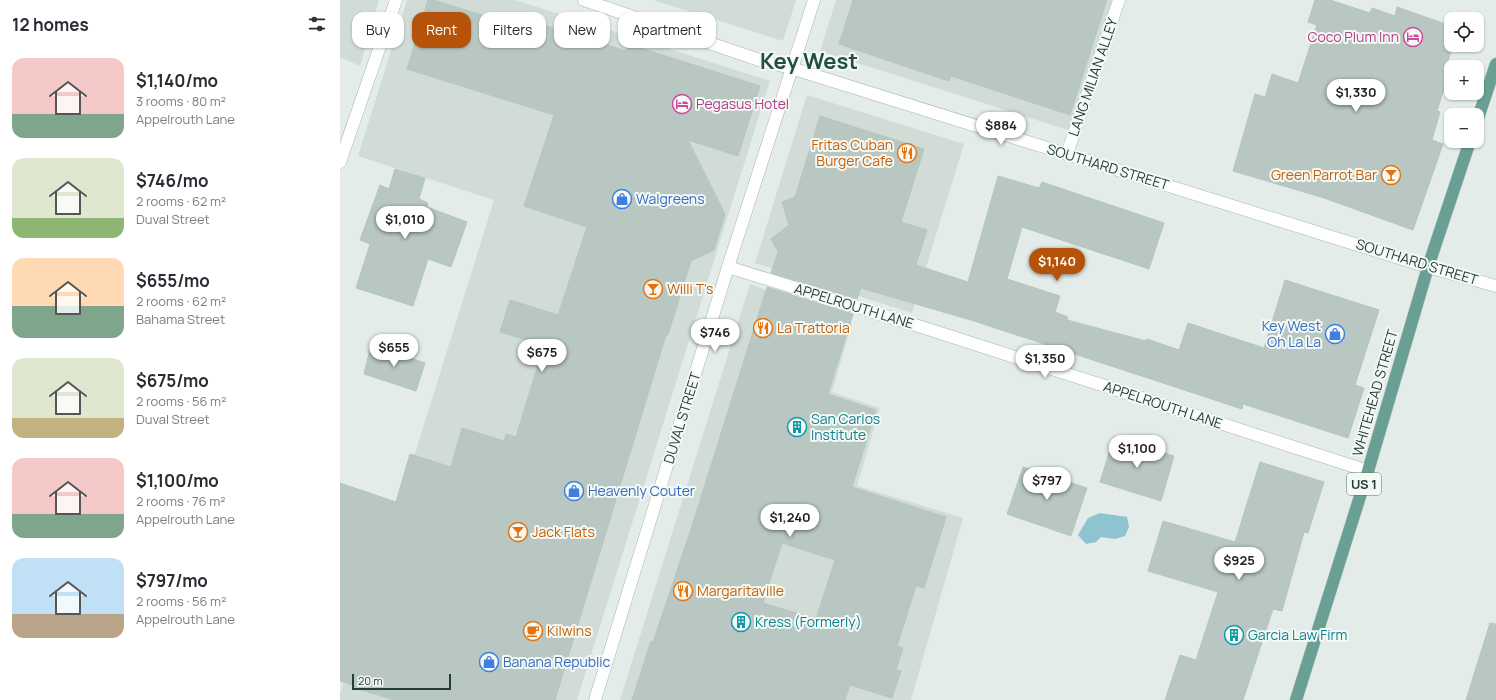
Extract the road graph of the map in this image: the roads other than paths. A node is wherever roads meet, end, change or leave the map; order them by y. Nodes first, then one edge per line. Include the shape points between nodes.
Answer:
1 (396, 0) edge
2 (584, 0) edge
3 (814, 0) edge
4 (1119, 0) edge
5 (1496, 64) edge
6 (791, 68) junction
7 (1481, 108) edge
8 (1468, 148) edge
9 (1067, 154) junction
10 (340, 162) edge
11 (1428, 267) junction
12 (728, 268) junction
13 (1496, 286) edge
14 (1368, 471) junction
15 (595, 700) edge
16 (1296, 700) edge

1 - 10 street
2 - 6 street, SOUTHARD STREET via 762,61
3 - 6 street, DUVAL STREET
4 - 9 street, LANG MILIAN ALLEY
5 - 7 main road
6 - 9 street, SOUTHARD STREET
6 - 12 street, DUVAL STREET
8 - 11 main road, WHITEHEAD STREET / US 1
9 - 11 street, SOUTHARD STREET
11 - 13 street, SOUTHARD STREET
11 - 14 main road, WHITEHEAD STREET / US 1
12 - 14 street, APPELROUTH LANE
12 - 15 street, DUVAL STREET
14 - 16 main road, WHITEHEAD STREET / US 1

